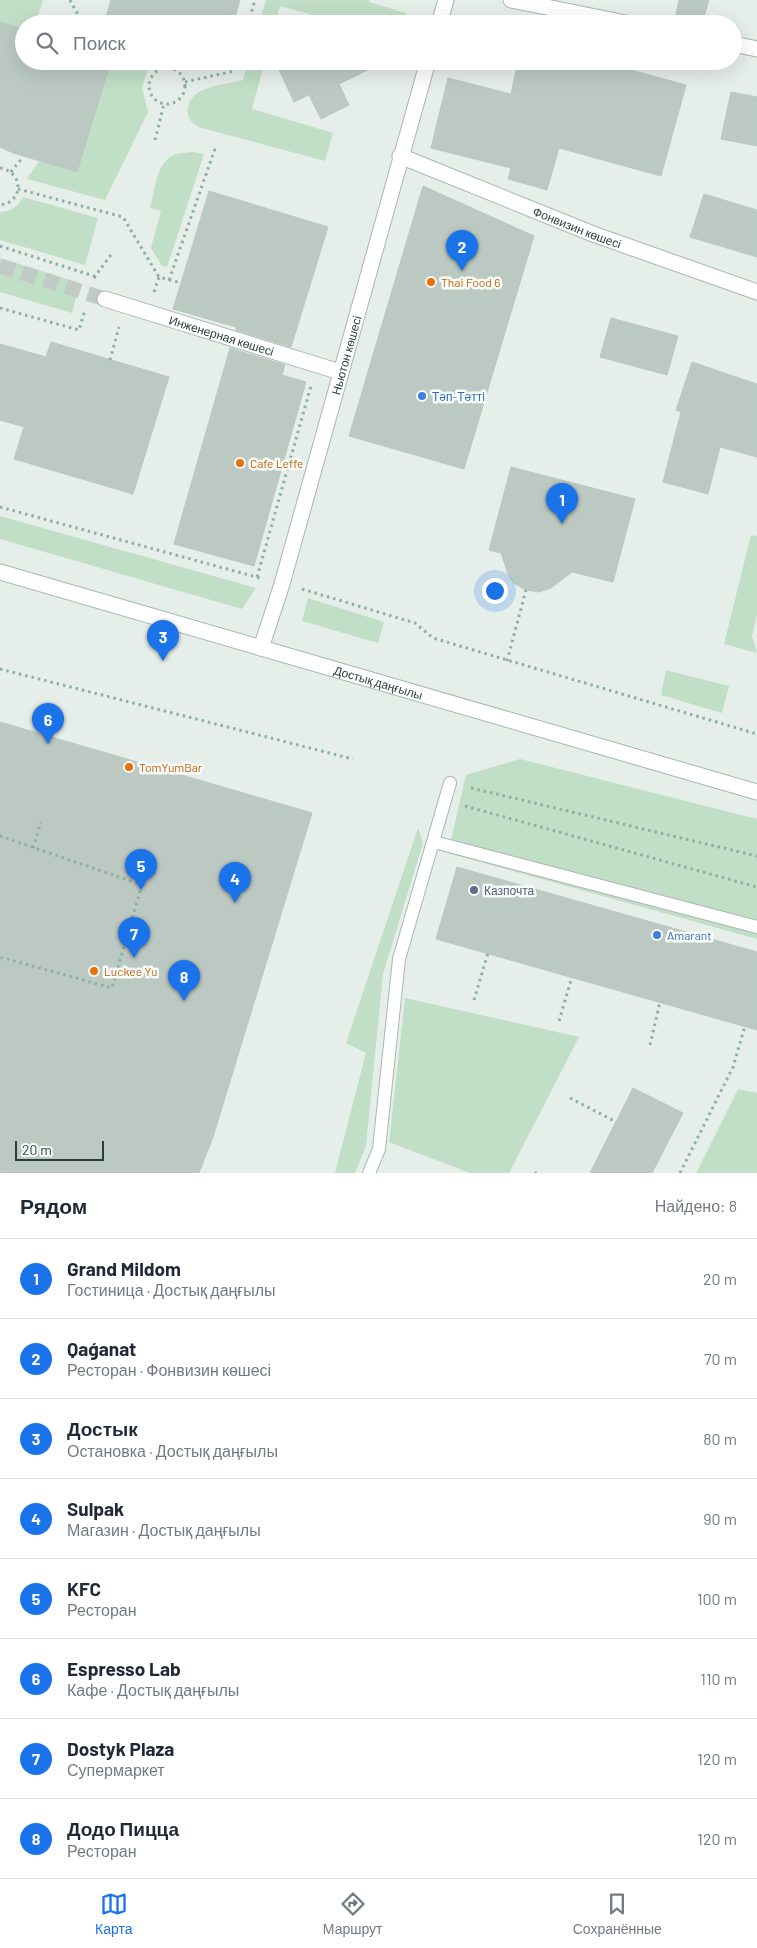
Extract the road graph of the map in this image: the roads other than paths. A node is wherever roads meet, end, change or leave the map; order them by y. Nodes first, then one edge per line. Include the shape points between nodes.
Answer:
1 (446, 0) edge
2 (511, 0) edge
3 (442, 15) edge
4 (586, 15) edge
5 (742, 46) edge
6 (757, 49) edge
7 (425, 70) edge
8 (400, 156) junction
9 (757, 292) edge
10 (105, 298) tunnel mouth
11 (340, 372) junction
12 (0, 572) edge
13 (261, 648) junction
14 (450, 783) road end
15 (757, 792) edge
16 (434, 842) junction
17 (757, 927) edge
18 (369, 1173) edge

1 - 3 street
2 - 4 street
5 - 6 street
7 - 8 street, Ньютон көшесі
8 - 9 street, Фонвизин көшесі via 593,234
8 - 11 street, Ньютон көшесі
10 - 11 street, Инженерная көшесі
11 - 13 street, Ньютон көшесі via 282,584
12 - 13 street, Достық даңғылы
13 - 15 street, Достық даңғылы
14 - 16 lane
16 - 17 lane
16 - 18 lane via 399,959 378,1149

